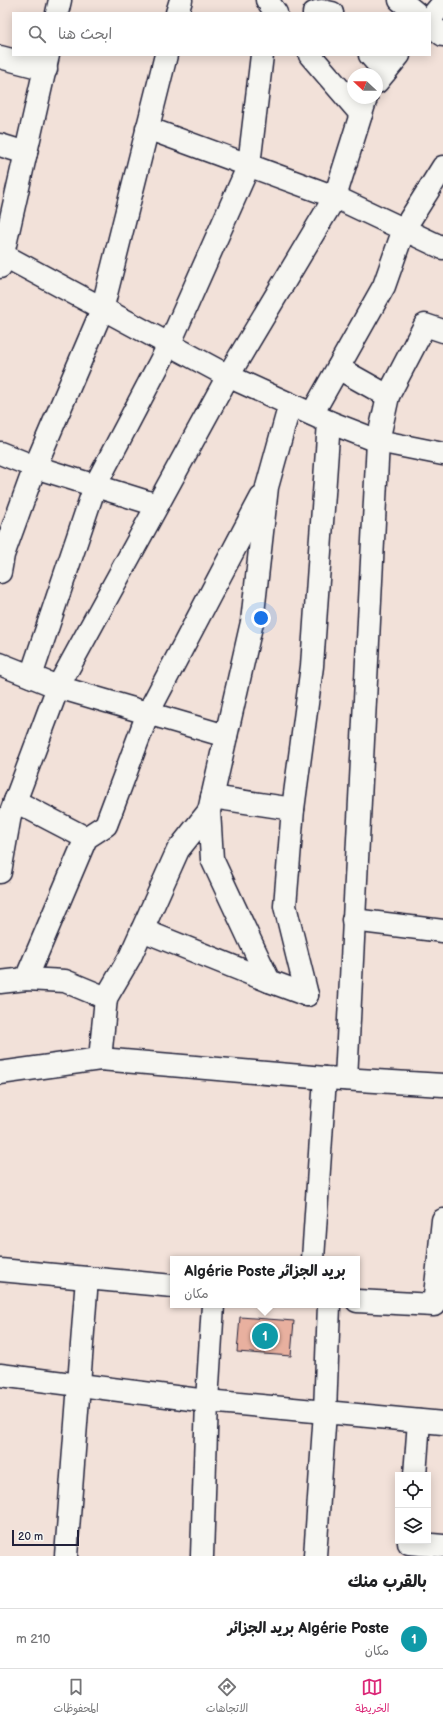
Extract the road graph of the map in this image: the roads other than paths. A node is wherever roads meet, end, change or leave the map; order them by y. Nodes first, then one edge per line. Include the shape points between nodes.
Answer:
1 (60, 0) edge
2 (181, 0) edge
3 (400, 0) edge
4 (443, 4) edge
5 (57, 12) edge
6 (178, 12) edge
7 (316, 12) edge
8 (328, 12) edge
9 (415, 12) edge
10 (431, 18) edge
11 (431, 25) edge
12 (443, 35) edge
13 (166, 56) edge
14 (262, 56) edge
15 (311, 56) edge
16 (370, 56) edge
17 (399, 56) edge
18 (0, 57) edge
19 (47, 62) edge
20 (376, 68) edge
21 (383, 75) edge
22 (364, 106) edge
23 (147, 128) junction
24 (0, 145) edge
25 (26, 153) junction
26 (249, 165) junction
27 (443, 167) edge
28 (335, 197) junction
29 (404, 229) junction
30 (443, 248) edge
31 (1, 261) edge
32 (102, 310) junction
33 (443, 331) edge
34 (169, 345) junction
35 (338, 368) junction
36 (228, 376) junction
37 (388, 396) junction
38 (290, 404) junction
39 (320, 418) junction
40 (378, 441) junction
41 (0, 453) edge
42 (443, 454) edge
43 (35, 467) junction
44 (95, 486) junction
45 (267, 487) junction
46 (157, 505) junction
47 (0, 572) edge
48 (0, 664) edge
49 (31, 676) junction
50 (58, 687) junction
51 (148, 713) junction
52 (226, 736) junction
53 (15, 801) junction
54 (210, 804) junction
55 (293, 809) junction
56 (86, 838) junction
57 (0, 872) edge
58 (353, 920) junction
59 (142, 930) junction
60 (443, 931) edge
61 (26, 979) junction
62 (269, 981) junction
63 (0, 982) edge
64 (106, 998) junction
65 (100, 1059) junction
66 (0, 1073) edge
67 (335, 1078) junction
68 (443, 1085) edge
69 (443, 1220) edge
70 (442, 1253) edge
71 (313, 1256) edge
72 (0, 1270) edge
73 (87, 1278) junction
74 (170, 1286) edge
75 (360, 1301) edge
76 (213, 1308) edge
77 (329, 1308) edge
78 (0, 1374) edge
79 (79, 1384) junction
80 (207, 1401) junction
81 (325, 1412) junction
82 (419, 1421) junction
83 (443, 1423) edge
84 (415, 1472) edge
85 (443, 1546) edge
86 (409, 1547) edge
87 (66, 1556) edge
88 (202, 1556) edge
89 (315, 1556) edge

1 - 5 street
2 - 6 street
3 - 9 street
4 - 10 street
7 - 8 street
11 - 12 street
13 - 23 street
14 - 26 street
15 - 22 street
16 - 20 street
17 - 21 street
18 - 19 street
19 - 25 street
22 - 28 street
23 - 26 street
23 - 32 street
24 - 25 street
25 - 31 street
26 - 28 street
26 - 34 street
27 - 29 street
28 - 29 street
28 - 36 street
29 - 30 street
29 - 35 street via 384,286
31 - 32 street
32 - 34 street
32 - 43 street
33 - 37 street via 425,326
34 - 36 street
34 - 44 street
35 - 37 street
35 - 39 street
36 - 38 street
36 - 46 street
37 - 40 street
38 - 39 street
38 - 45 street
39 - 40 street
39 - 55 street via 312,666
40 - 42 street
40 - 58 street
41 - 43 street
43 - 44 street
43 - 47 street via 3,555
44 - 46 street
44 - 49 street
45 - 51 street
45 - 52 street via 252,622
46 - 50 street
48 - 49 street
49 - 50 street
50 - 51 street
50 - 53 street
51 - 52 street
51 - 56 street via 106,825
52 - 54 street
53 - 56 street
53 - 57 street
54 - 55 street
54 - 59 street via 178,850
54 - 62 street via 212,859
55 - 62 street via 285,906 307,995
56 - 61 street
58 - 60 street
58 - 67 street
59 - 62 street
59 - 64 street via 130,957
61 - 63 street
61 - 64 street via 65,981
64 - 65 street
65 - 66 street
65 - 67 street
67 - 68 street
67 - 71 street
69 - 70 street
70 - 75 street via 434,1305
72 - 73 street
73 - 74 street
73 - 79 street
76 - 80 street
77 - 81 street
78 - 79 street
79 - 80 street
79 - 87 street
80 - 81 street
80 - 88 street
81 - 82 street
81 - 89 street
82 - 83 street
82 - 84 street
85 - 86 street

